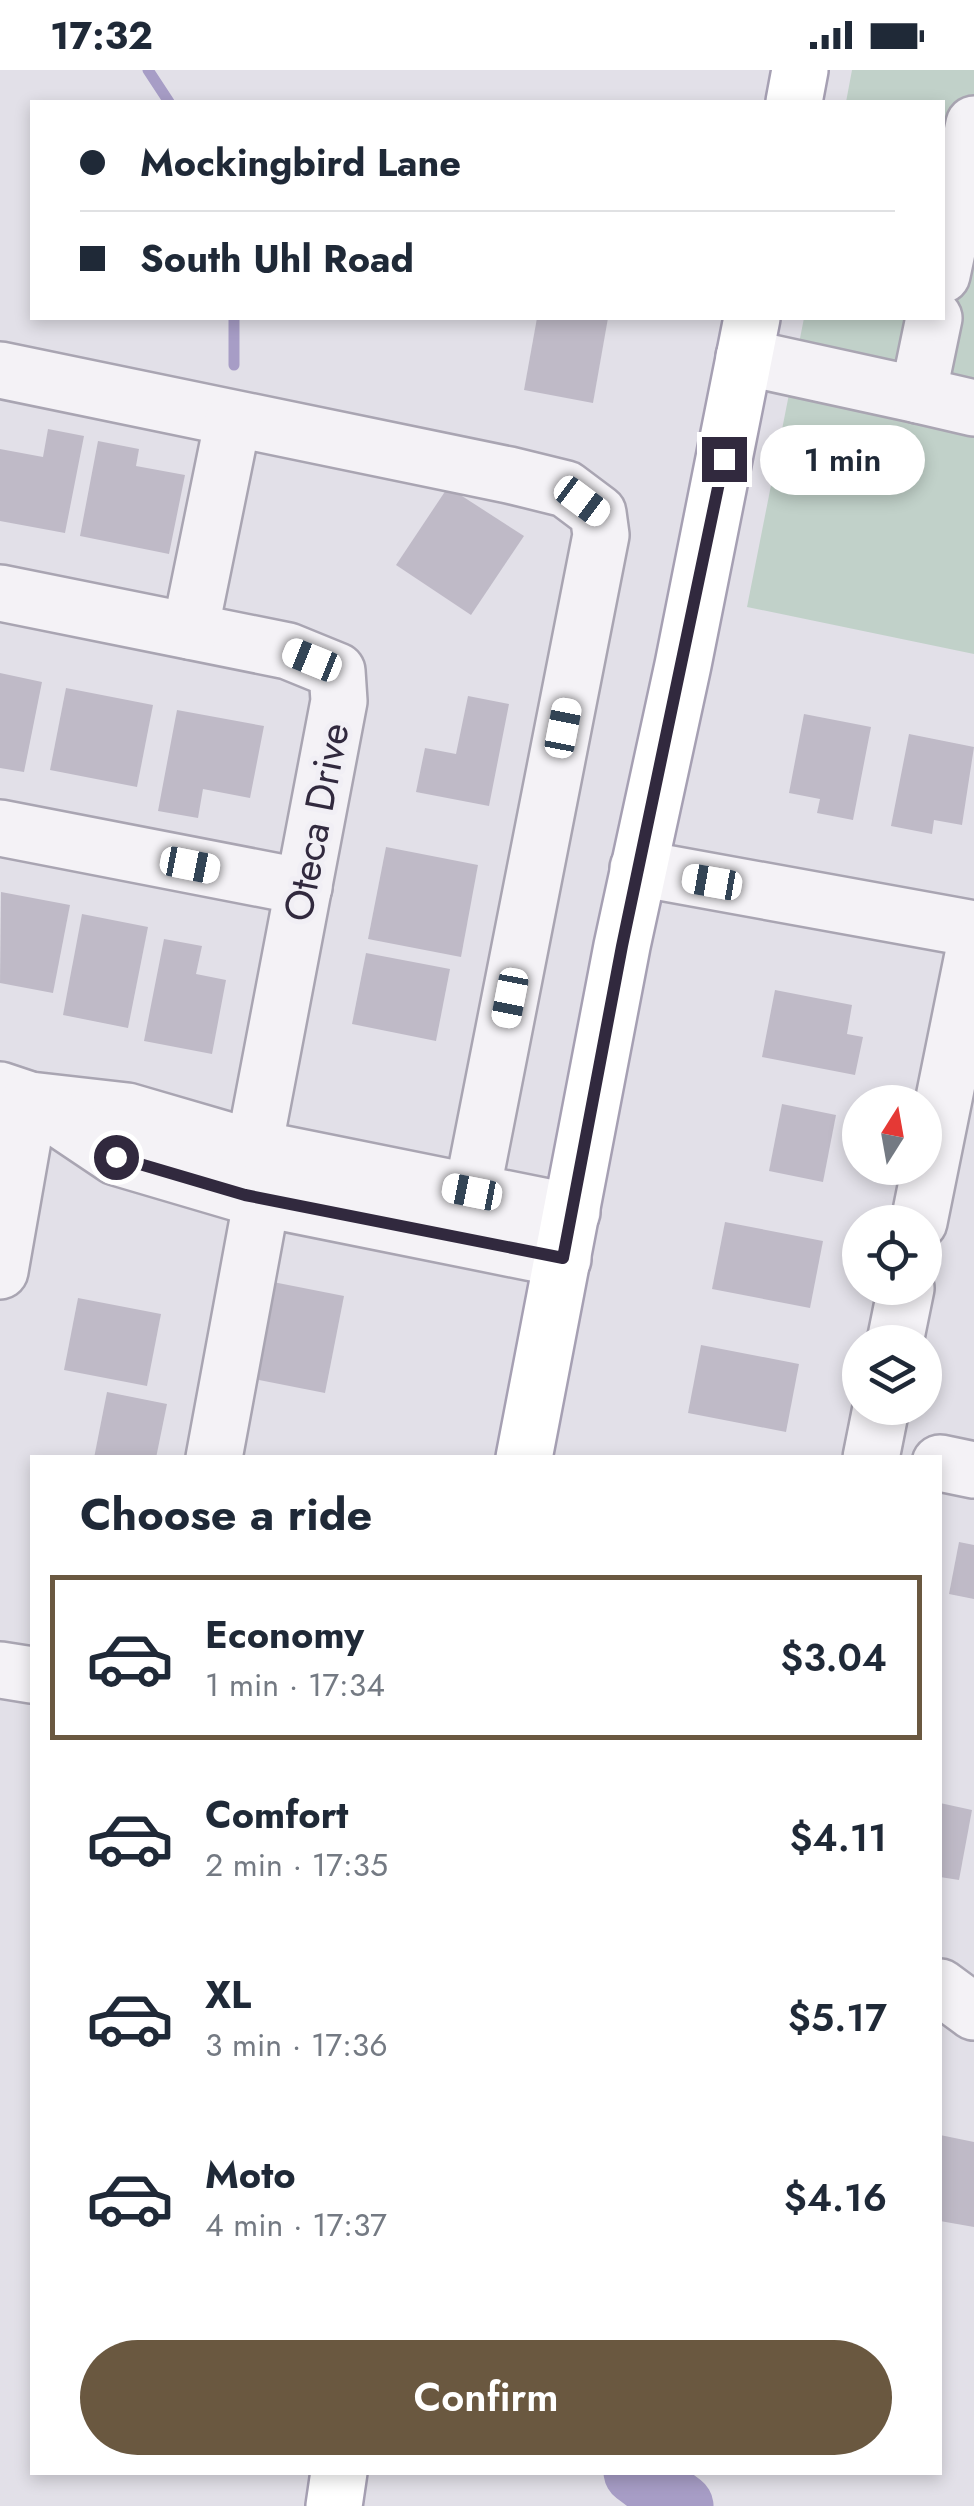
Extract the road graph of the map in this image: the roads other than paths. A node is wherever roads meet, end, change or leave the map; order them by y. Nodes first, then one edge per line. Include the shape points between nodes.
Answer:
1 (800, 70) edge
2 (794, 100) edge
3 (974, 124) edge
4 (945, 261) edge
5 (934, 320) edge
6 (748, 337) edge
7 (0, 370) edge
8 (918, 394) junction
9 (974, 408) edge
10 (232, 420) junction
11 (0, 593) edge
12 (190, 631) junction
13 (0, 828) edge
14 (638, 868) junction
15 (304, 886) junction
16 (974, 928) edge
17 (974, 950) edge
18 (15, 1095) edge
19 (254, 1180) junction
20 (472, 1192) junction
21 (922, 1205) edge
22 (567, 1235) junction
23 (0, 1271) edge
24 (214, 1455) edge
25 (525, 1455) edge
26 (942, 1464) edge
27 (974, 1470) edge
28 (0, 1670) edge
29 (30, 1675) edge
30 (942, 1988) edge
31 (974, 2012) edge
32 (339, 2475) edge
33 (334, 2506) edge

1 - 2 main road
3 - 4 street
5 - 8 street
6 - 8 street
6 - 14 main road
7 - 10 street
8 - 9 street
10 - 12 street
10 - 20 street via 566,489 598,513 601,535
11 - 12 street, Oteca Drive
12 - 15 street, Oteca Drive via 288,650 337,670 339,702
13 - 15 street
14 - 16 street
14 - 22 main road
15 - 19 street, Oteca Drive
17 - 21 street
18 - 19 street via 127,1111
18 - 23 street
19 - 20 street
19 - 22 street
19 - 24 street, Oteca Drive
20 - 22 street
22 - 25 main road
26 - 27 street
28 - 29 street
30 - 31 street
32 - 33 main road

